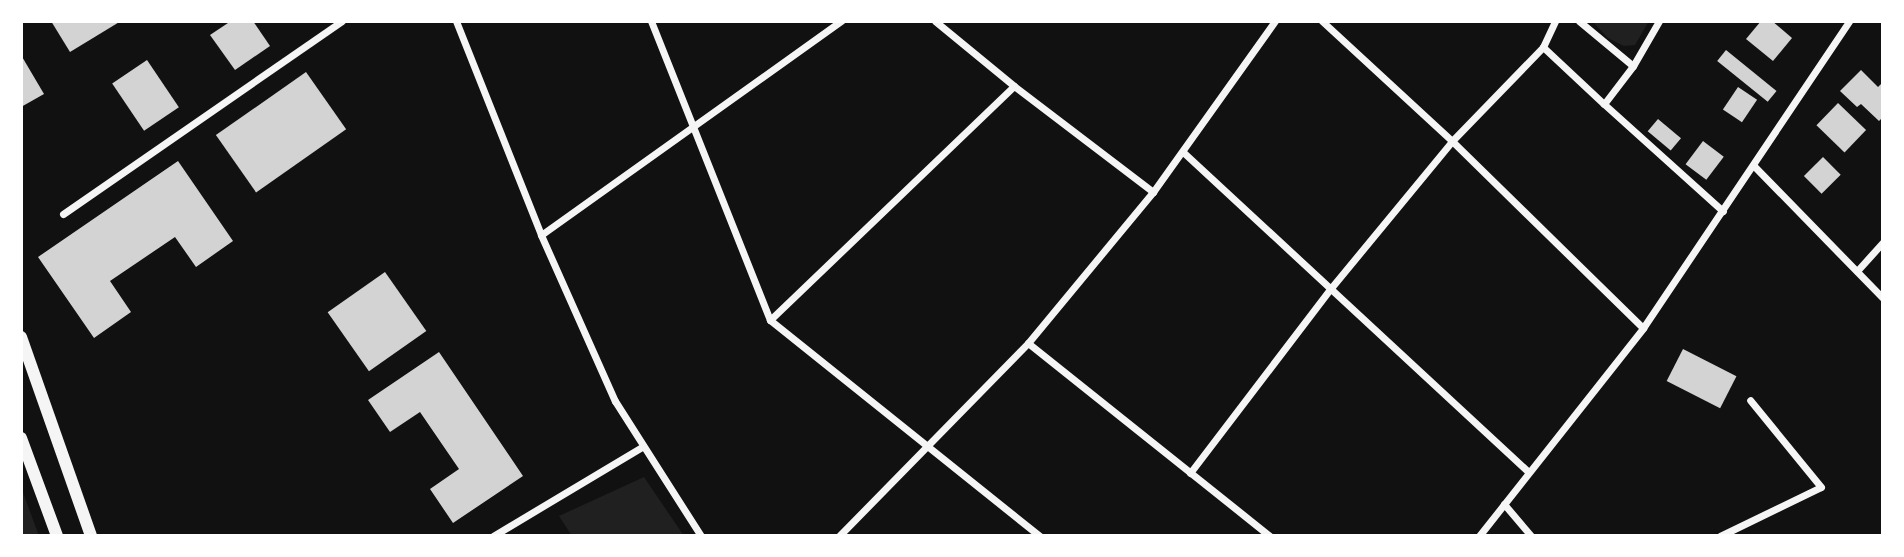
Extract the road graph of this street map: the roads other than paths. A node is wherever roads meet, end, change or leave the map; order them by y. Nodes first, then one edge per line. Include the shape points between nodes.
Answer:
1 (342, 21) edge
2 (456, 21) edge
3 (651, 21) edge
4 (841, 21) edge
5 (935, 21) edge
6 (952, 21) edge
7 (1275, 21) edge
8 (1322, 21) edge
9 (1555, 21) edge
10 (1579, 21) edge
11 (1659, 21) edge
12 (1849, 21) edge
13 (944, 28) junction
14 (1543, 47) junction
15 (1633, 66) junction
16 (1014, 86) junction
17 (1604, 104) junction
18 (692, 127) junction
19 (1452, 141) junction
20 (1183, 152) junction
21 (1754, 166) junction
22 (1153, 192) junction
23 (1723, 211) junction
24 (63, 214) dead end
25 (541, 235) junction
26 (1883, 242) edge
27 (1857, 271) junction
28 (1331, 288) junction
29 (1883, 298) edge
30 (770, 320) junction
31 (1643, 328) junction
32 (21, 337) edge
33 (1028, 344) junction
34 (1750, 400) dead end
35 (21, 438) edge
36 (642, 447) junction
37 (927, 447) junction
38 (1190, 472) junction
39 (1529, 472) junction
40 (1504, 504) junction
41 (57, 536) edge
42 (90, 536) edge
43 (494, 536) edge
44 (701, 536) edge
45 (839, 536) edge
46 (1040, 536) edge
47 (1270, 536) edge
48 (1479, 536) edge
49 (1531, 536) edge
50 (1720, 536) edge

1 - 24 street
2 - 25 street
3 - 18 street
4 - 18 street
5 - 13 street
6 - 13 street
7 - 20 street
8 - 19 street
9 - 14 street
10 - 15 street
11 - 15 street
12 - 21 street
13 - 16 street
14 - 17 street
14 - 19 street
15 - 17 street
16 - 22 street
16 - 30 street
17 - 23 street
18 - 25 street
18 - 30 street
19 - 28 street
19 - 31 street
20 - 22 street
20 - 28 street
21 - 23 street
21 - 27 street
22 - 33 street
23 - 31 street
25 - 36 street via 615,401
26 - 27 street
27 - 29 street
28 - 38 street
28 - 39 street
30 - 37 street
31 - 39 street
32 - 42 main road
33 - 37 street
33 - 38 street
34 - 50 street via 1821,488
35 - 41 main road
36 - 43 street
36 - 44 street
37 - 45 street
37 - 46 street
38 - 47 street
39 - 40 street
40 - 48 street
40 - 49 street

